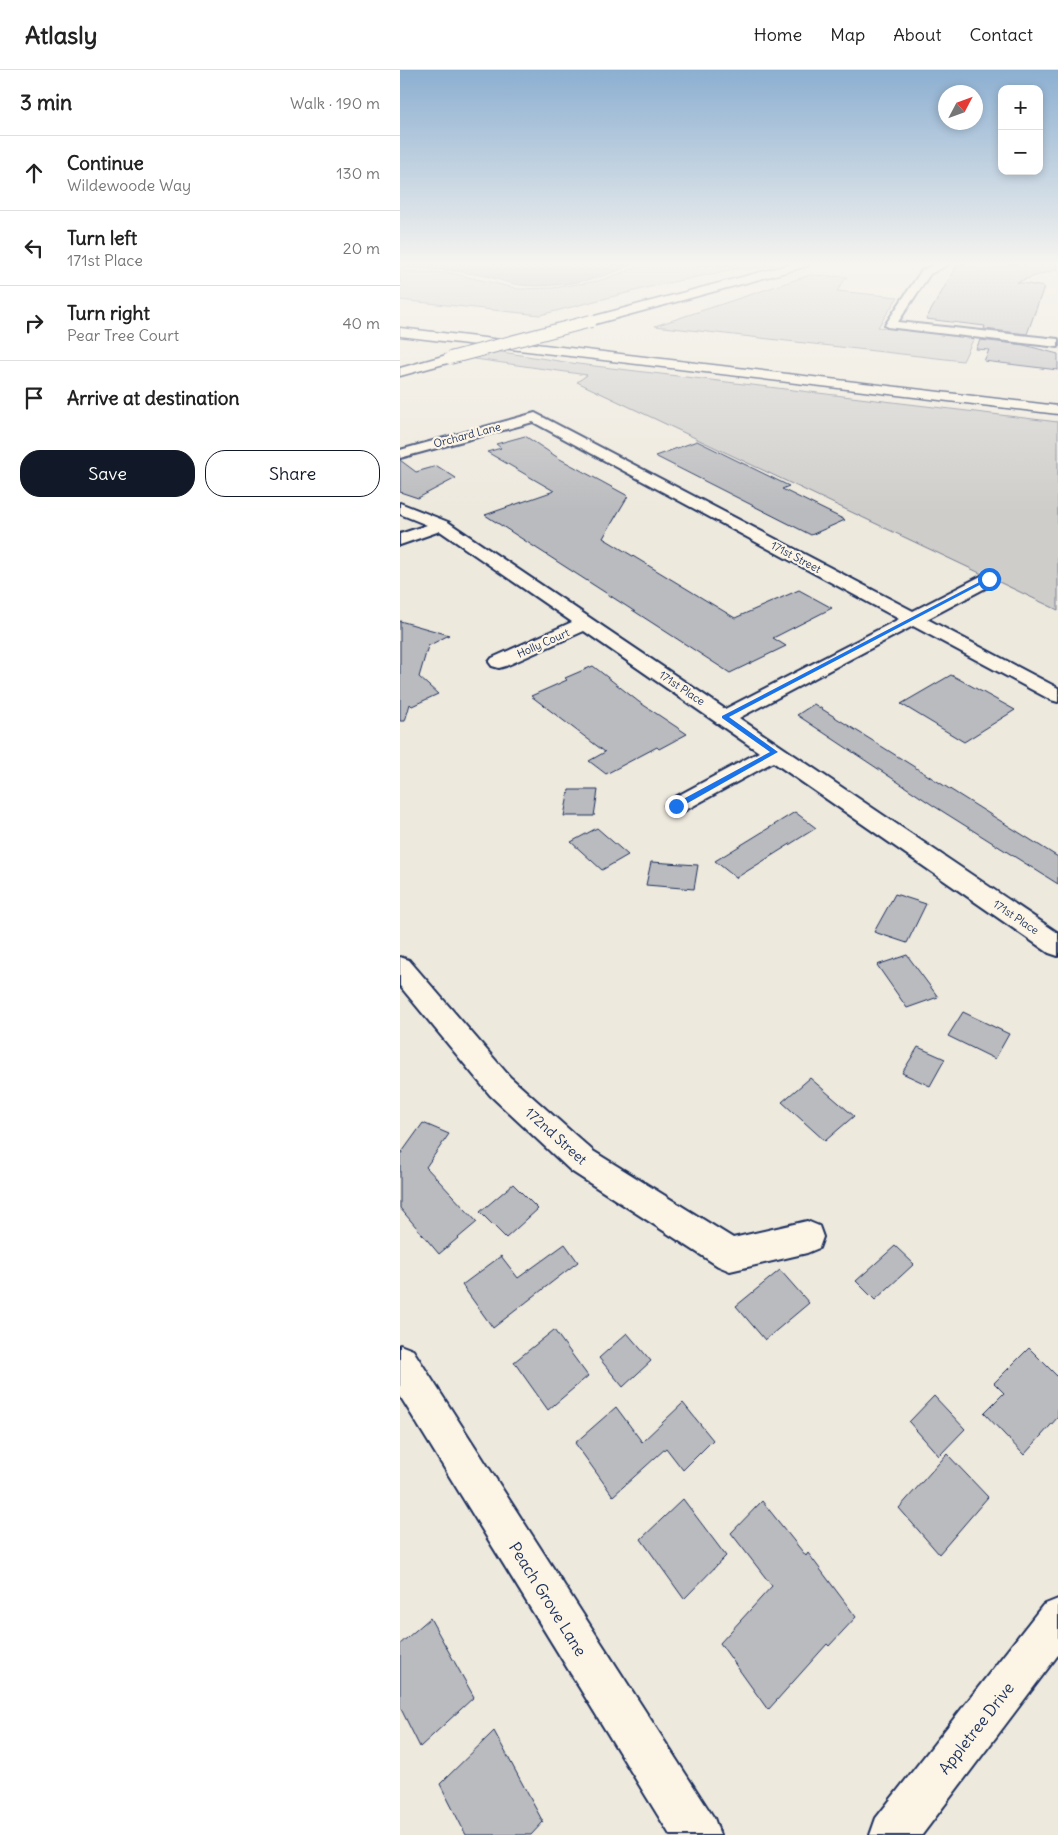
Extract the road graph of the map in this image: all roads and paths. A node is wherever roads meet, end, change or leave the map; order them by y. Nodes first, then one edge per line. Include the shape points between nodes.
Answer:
1 (493, 346) edge
2 (521, 346) edge
3 (400, 372) edge
4 (1058, 410) edge
5 (535, 417) joint
6 (400, 454) edge
7 (400, 508) edge
8 (442, 525) junction
9 (400, 540) edge
10 (989, 579) dead end
11 (912, 619) junction
12 (586, 624) junction
13 (499, 662) dead end
14 (1058, 696) edge
15 (724, 717) junction
16 (775, 752) junction
17 (676, 806) dead end
18 (1058, 946) edge
19 (400, 968) edge
20 (807, 1237) dead end
21 (400, 1363) edge
22 (1058, 1620) edge
23 (697, 1835) edge
24 (893, 1835) edge

1 - 3 main road, bridge
2 - 4 main road
5 - 6 street, Orchard Lane
5 - 11 street, 171st Street
7 - 8 street, 171st Place
8 - 9 street
8 - 12 street, 171st Place
10 - 11 street
11 - 14 street, 171st Street
11 - 15 street
12 - 13 street, Holly Court
12 - 15 street, 171st Place
15 - 16 street, 171st Place
16 - 17 street
16 - 18 street, 171st Place
19 - 20 street, 172nd Street via 500,1086 582,1161 730,1255
21 - 23 street, Peach Grove Lane
22 - 24 street, Appletree Drive

